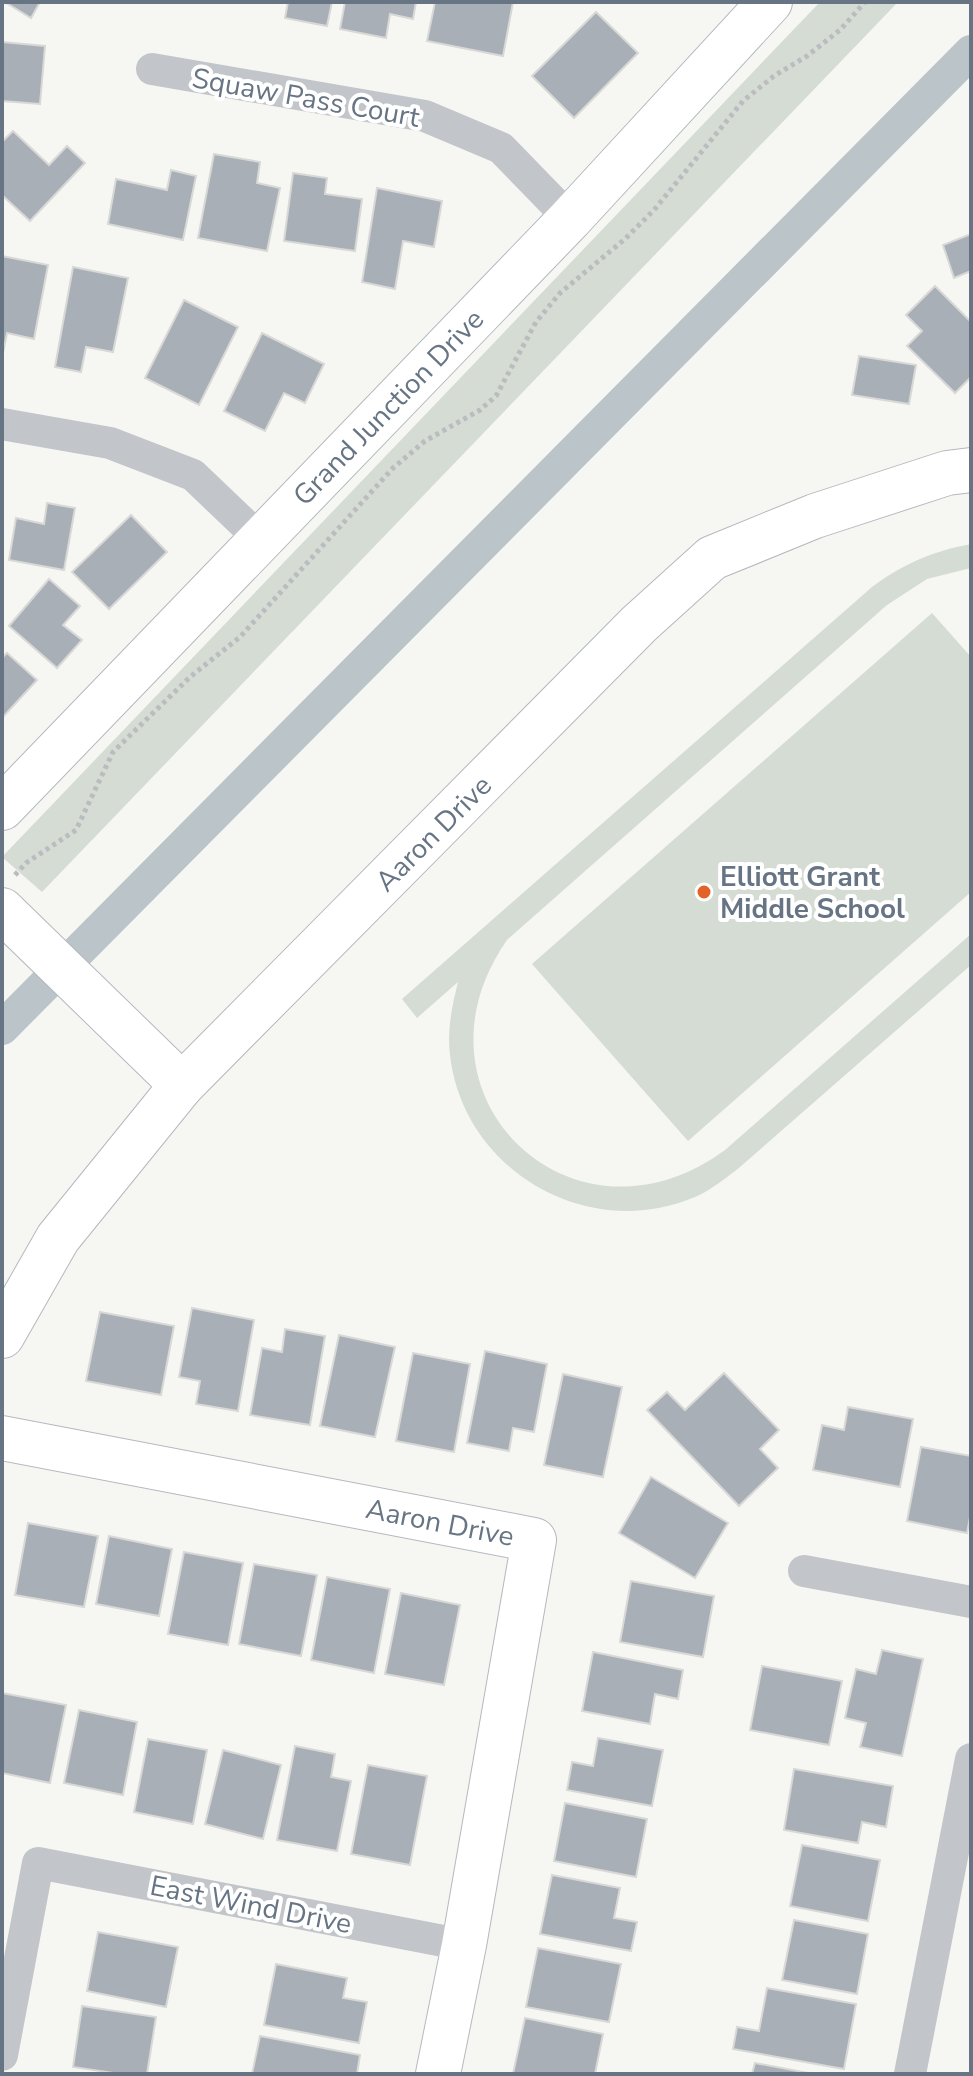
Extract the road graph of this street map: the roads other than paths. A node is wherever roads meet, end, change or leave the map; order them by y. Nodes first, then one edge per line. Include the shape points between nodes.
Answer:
1 (770, 2) edge
2 (152, 69) dead end
3 (570, 219) junction
4 (2, 424) edge
5 (971, 470) edge
6 (260, 539) junction
7 (2, 808) edge
8 (9, 903) edge
9 (182, 1085) junction
10 (2, 1336) edge
11 (2, 1438) edge
12 (804, 1571) dead end
13 (971, 1602) edge
14 (971, 1759) edge
15 (464, 1945) junction
16 (2, 2055) edge
17 (438, 2074) edge
18 (910, 2074) edge

1 - 3 street, Grand Junction Drive
2 - 3 street, Squaw Pass Court via 425,116 501,148
3 - 6 street, Grand Junction Drive
4 - 6 street via 110,443 193,475
5 - 9 street, Aaron Drive via 815,516 712,558 639,624
6 - 7 street, Grand Junction Drive
8 - 9 street
9 - 10 street, Aaron Drive via 58,1238
11 - 15 street, Aaron Drive via 534,1540
12 - 13 street
14 - 18 street
15 - 16 street, East Wind Drive via 38,1863
15 - 17 street, Aaron Drive

